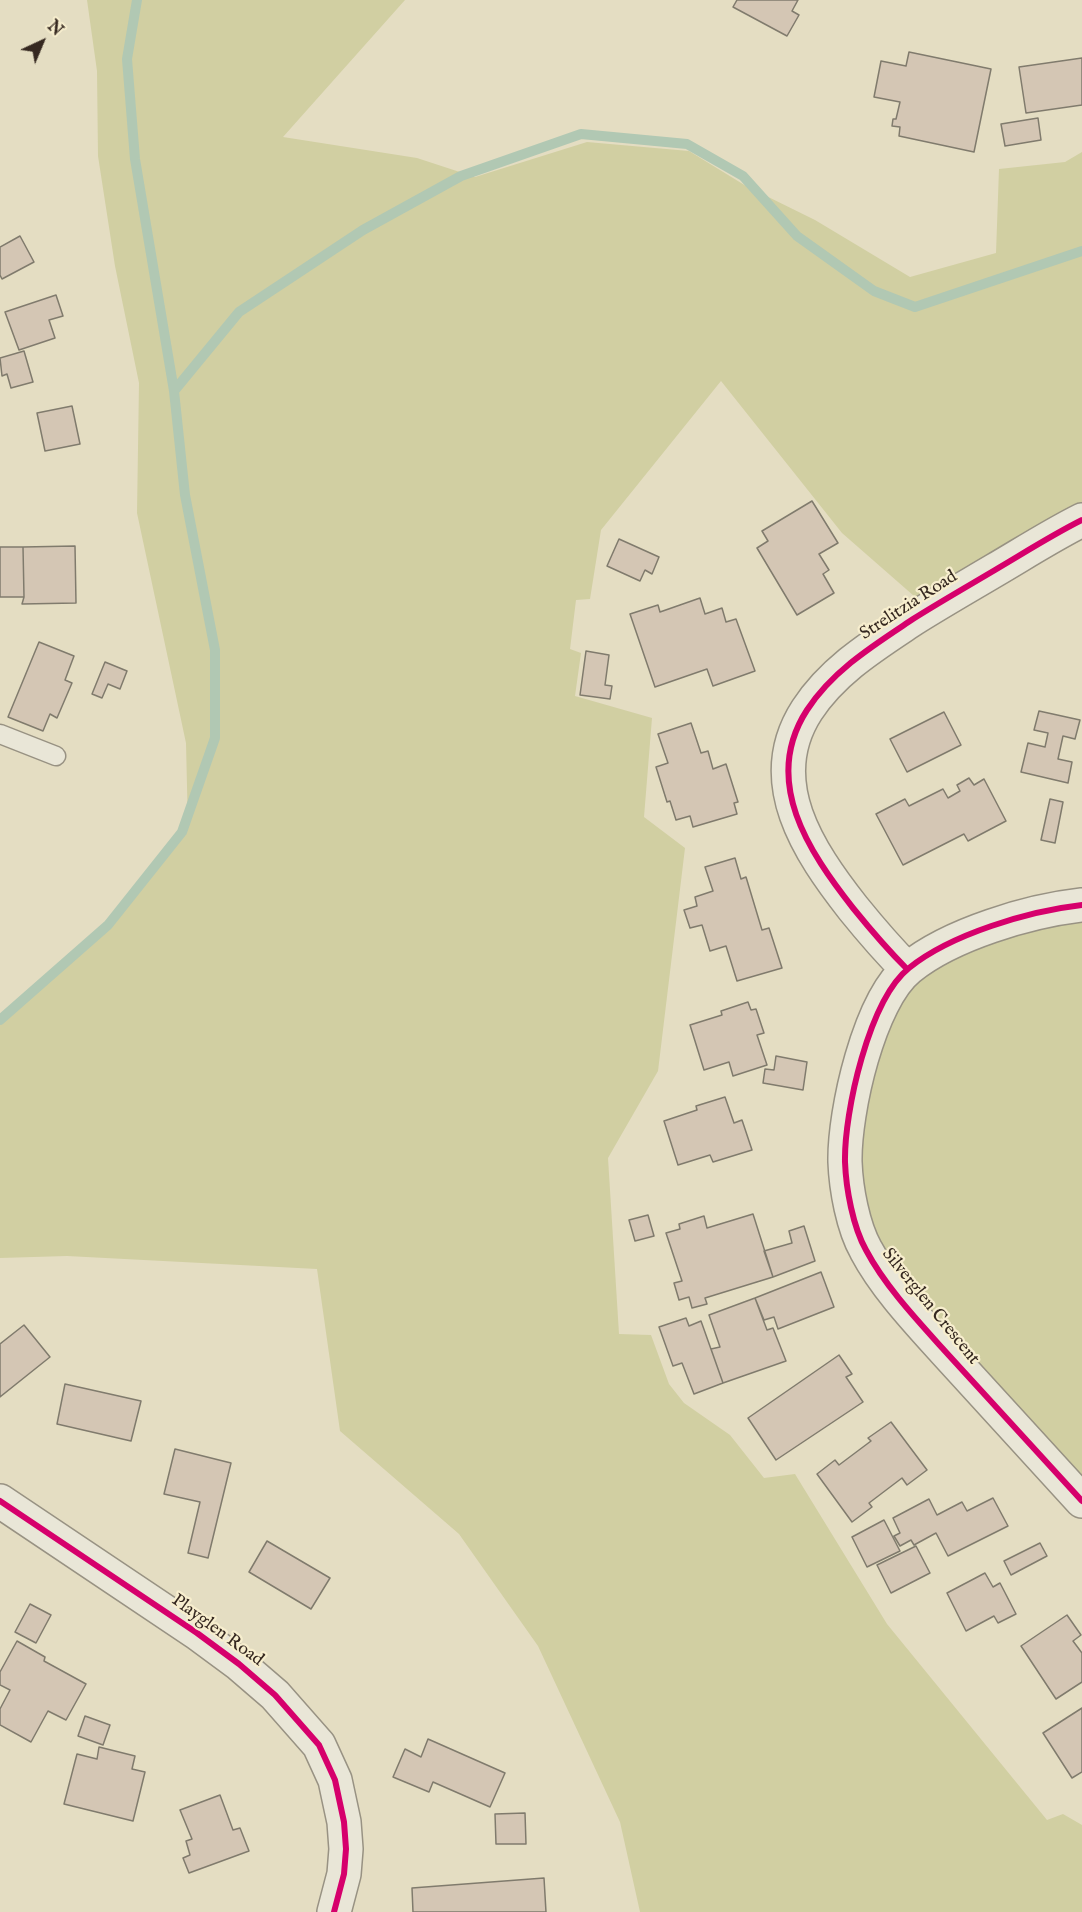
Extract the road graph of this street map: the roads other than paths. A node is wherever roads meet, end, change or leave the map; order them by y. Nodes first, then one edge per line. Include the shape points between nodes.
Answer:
1 (1082, 520) edge
2 (0, 734) edge
3 (56, 756) dead end
4 (1082, 905) edge
5 (907, 969) junction
6 (0, 1501) edge
7 (1082, 1501) edge
8 (334, 1912) edge

1 - 5 street, Strelitzia Road via 865,651 815,699 796,732 791,748 789,790 808,843 845,897
2 - 3 lane
4 - 5 street, Silverglen Crescent via 1022,916 961,938 927,954
5 - 7 street, Silverglen Crescent via 874,1021 853,1092 845,1162 858,1231 874,1264 913,1314
6 - 8 street, Playglen Road via 239,1664 275,1695 319,1745 334,1780 344,1822 344,1874

